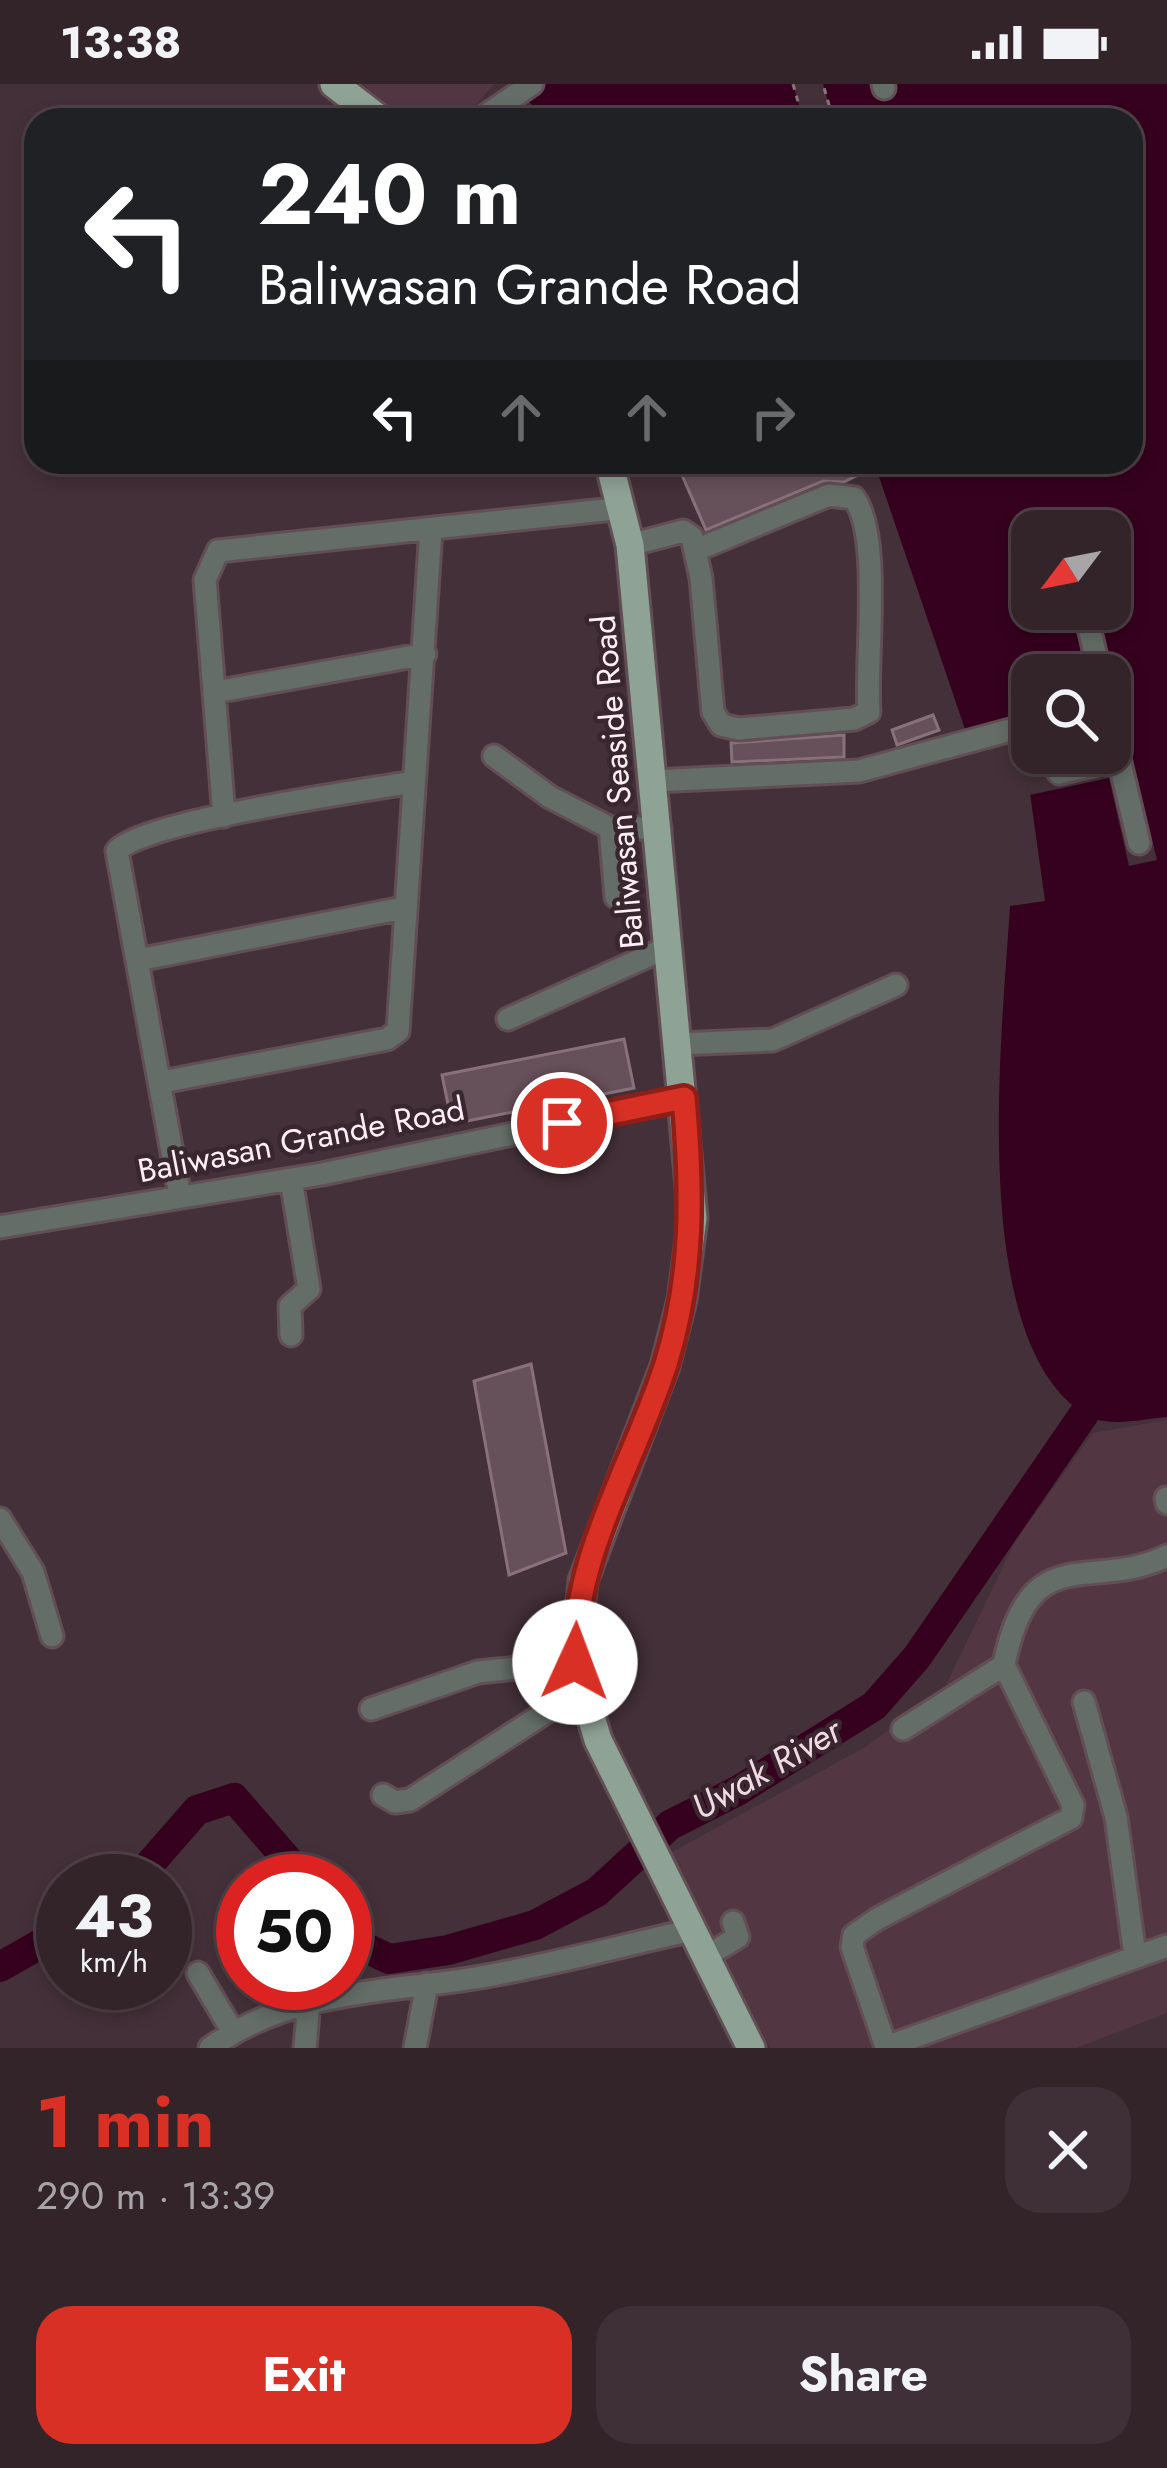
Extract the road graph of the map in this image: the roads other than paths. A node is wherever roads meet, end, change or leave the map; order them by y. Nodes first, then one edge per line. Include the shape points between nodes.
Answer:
1 (334, 84) edge
2 (525, 87) edge
3 (365, 108) edge
4 (496, 108) edge
5 (613, 474) edge
6 (623, 508) junction
7 (431, 529) junction
8 (630, 545) junction
9 (696, 550) junction
10 (424, 654) junction
11 (215, 692) junction
12 (1011, 729) edge
13 (494, 757) dead end
14 (1122, 774) edge
15 (654, 781) junction
16 (413, 782) junction
17 (224, 816) junction
18 (610, 828) junction
19 (660, 828) junction
20 (1139, 843) dead end
21 (616, 897) dead end
22 (403, 908) junction
23 (668, 947) junction
24 (138, 960) junction
25 (896, 985) dead end
26 (508, 1019) dead end
27 (678, 1043) junction
28 (162, 1082) junction
29 (684, 1098) junction
30 (291, 1179) junction
31 (180, 1196) junction
32 (0, 1227) edge
33 (291, 1335) dead end
34 (0, 1520) edge
35 (1167, 1556) edge
36 (52, 1636) dead end
37 (575, 1662) junction
38 (1004, 1665) junction
39 (584, 1702) junction
40 (1084, 1702) dead end
41 (371, 1709) dead end
42 (903, 1729) dead end
43 (382, 1795) dead end
44 (733, 1922) dead end
45 (692, 1930) junction
46 (1167, 1946) edge
47 (1135, 1956) junction
48 (705, 1958) junction
49 (198, 1973) dead end
50 (427, 1984) junction
51 (372, 1992) edge
52 (287, 2010) edge
53 (308, 2010) edge
54 (233, 2032) junction
55 (884, 2047) edge
56 (210, 2048) edge
57 (305, 2048) edge
58 (416, 2048) edge
59 (751, 2048) edge

1 - 3 main road
2 - 4 street
5 - 6 main road, Baliwasan Seaside Road
6 - 7 street
6 - 8 main road, Baliwasan Seaside Road
7 - 10 street
7 - 11 street via 218,551 206,580
8 - 9 street via 683,531
8 - 15 main road, Baliwasan Seaside Road
9 - 9 street via 715,719 739,729 869,712 870,581 863,511 854,498 830,495
10 - 11 street
10 - 16 street
11 - 17 street
12 - 15 street via 860,771
13 - 18 street
14 - 20 street
15 - 19 main road, Baliwasan Seaside Road
16 - 17 street
16 - 22 street
17 - 24 street via 131,840 117,851
18 - 19 street
18 - 21 street
19 - 23 main road, Baliwasan Seaside Road
22 - 24 street
22 - 28 street via 393,1036
23 - 26 street
23 - 27 main road, Baliwasan Seaside Road
24 - 28 street
25 - 27 street via 773,1040
27 - 29 main road, Baliwasan Seaside Road
28 - 31 street
29 - 30 street, Baliwasan Grande Road
29 - 37 main road, Baliwasan Seaside Road via 692,1218 682,1300 583,1581
30 - 31 street, Baliwasan Grande Road
30 - 33 street via 309,1289 290,1306
31 - 32 street, Baliwasan Grande Road
34 - 36 street via 33,1572
35 - 38 street via 1052,1579 1027,1606
37 - 39 main road, Baliwasan Seaside Road
37 - 41 street via 478,1672
38 - 42 street
38 - 55 street via 1074,1812 854,1935
39 - 43 street via 554,1707 410,1800
39 - 45 main road, Baliwasan Seaside Road
40 - 47 street via 1116,1817
44 - 48 street via 738,1937
45 - 48 main road, Baliwasan Seaside Road
45 - 50 street
46 - 47 street
47 - 55 street
48 - 59 main road, Baliwasan Seaside Road
49 - 54 street
50 - 51 street
50 - 58 street
52 - 54 street
53 - 57 street
54 - 56 street

